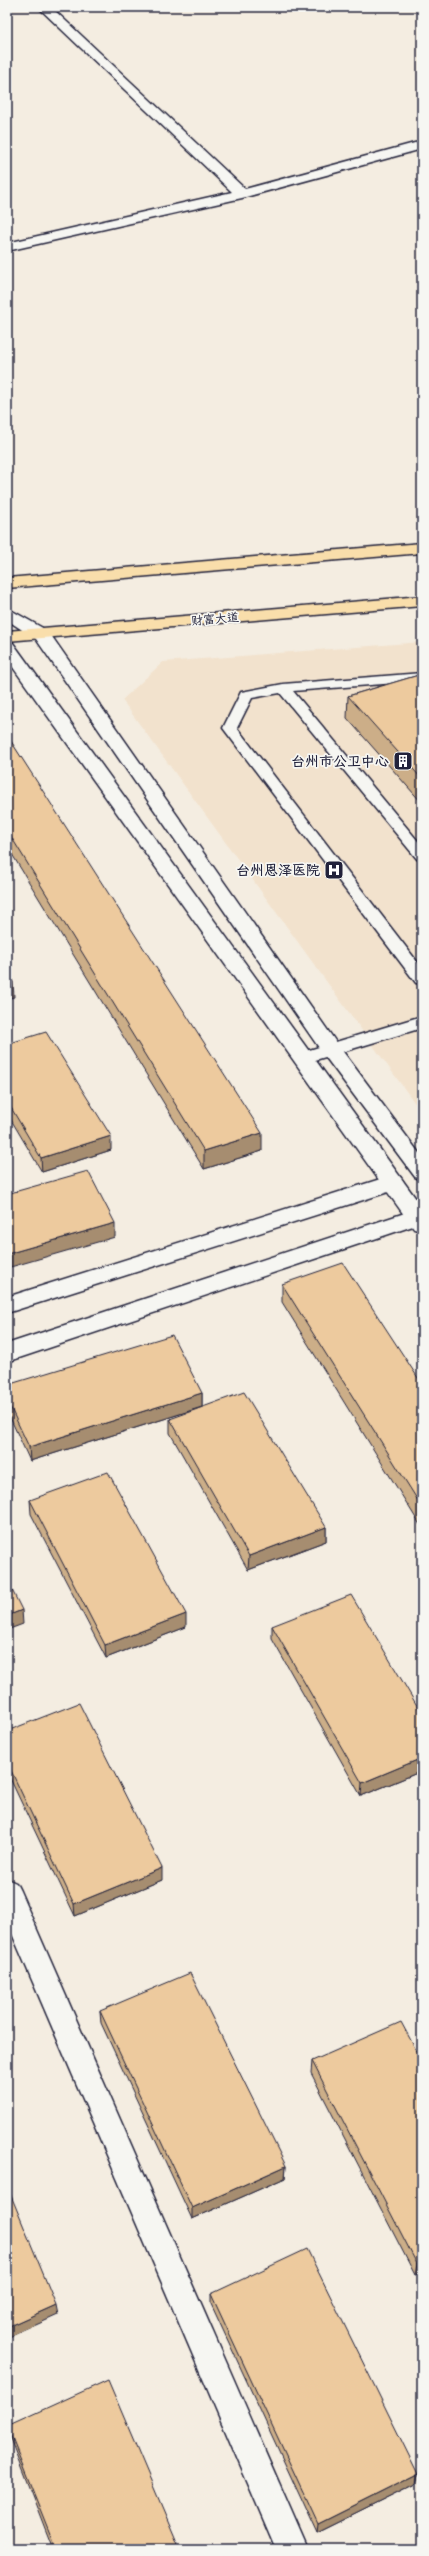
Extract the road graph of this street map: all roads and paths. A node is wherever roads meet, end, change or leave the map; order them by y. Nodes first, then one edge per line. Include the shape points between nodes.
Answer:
1 (44, 7) edge
2 (422, 145) edge
3 (242, 194) junction
4 (7, 247) edge
5 (422, 548) edge
6 (7, 583) edge
7 (422, 601) edge
8 (7, 613) edge
9 (42, 635) junction
10 (7, 636) edge
11 (10, 657) edge
12 (422, 677) edge
13 (284, 688) junction
14 (422, 856) edge
15 (422, 979) edge
16 (422, 1022) edge
17 (332, 1050) junction
18 (302, 1058) junction
19 (422, 1172) edge
20 (393, 1183) junction
21 (420, 1220) edge
22 (7, 1305) edge
23 (7, 1353) edge
24 (7, 1891) edge
25 (292, 2549) edge

1 - 3 street
2 - 3 street
3 - 4 street
5 - 6 main road
7 - 9 main road, 财富大道
8 - 9 street
9 - 10 main road, 财富大道
9 - 17 street
11 - 18 street
12 - 13 lane
13 - 14 lane
13 - 15 lane via 246,695 230,728
16 - 17 lane
17 - 18 lane
17 - 19 street
18 - 20 street
20 - 21 street
20 - 22 street
21 - 23 street
24 - 25 street

